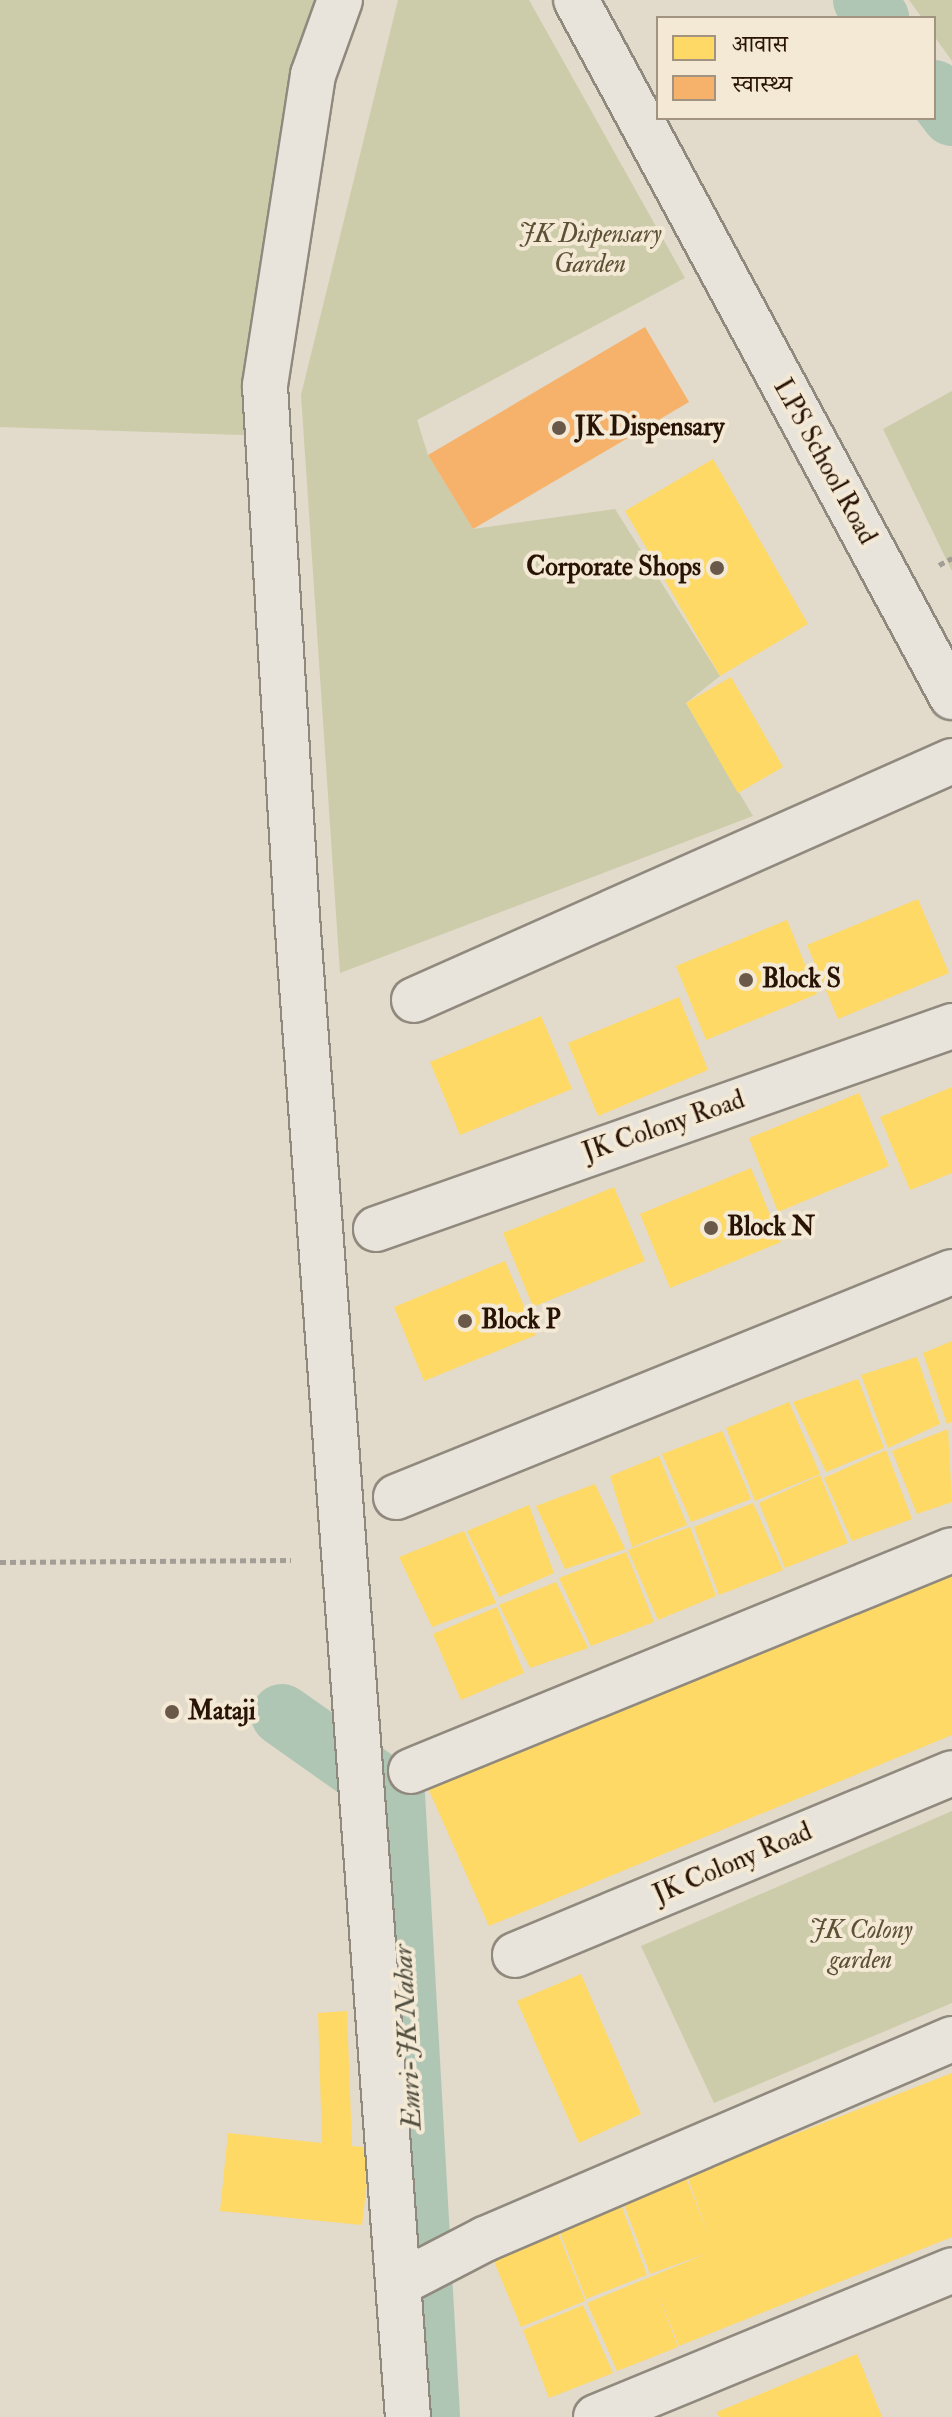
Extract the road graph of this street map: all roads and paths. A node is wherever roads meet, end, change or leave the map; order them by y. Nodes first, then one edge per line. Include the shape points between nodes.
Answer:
1 (340, 0) edge
2 (576, 0) edge
3 (952, 697) edge
4 (952, 761) edge
5 (414, 1000) dead end
6 (952, 1026) edge
7 (376, 1229) dead end
8 (952, 1272) edge
9 (396, 1497) dead end
10 (952, 1550) edge
11 (345, 1559) junction
12 (0, 1562) edge
13 (411, 1771) dead end
14 (952, 1773) edge
15 (515, 1955) dead end
16 (952, 2039) edge
17 (952, 2270) edge
18 (400, 2283) junction
19 (652, 2406) edge
20 (408, 2417) edge
21 (596, 2417) edge

1 - 11 street via 313,75 265,386 298,933
2 - 3 street, LPS School Road
4 - 5 street
6 - 7 street, JK Colony Road
8 - 9 street
10 - 13 street
11 - 12 path
11 - 18 street
14 - 15 street, JK Colony Road
16 - 18 street via 485,2239
17 - 19 street
18 - 20 street
19 - 21 street

